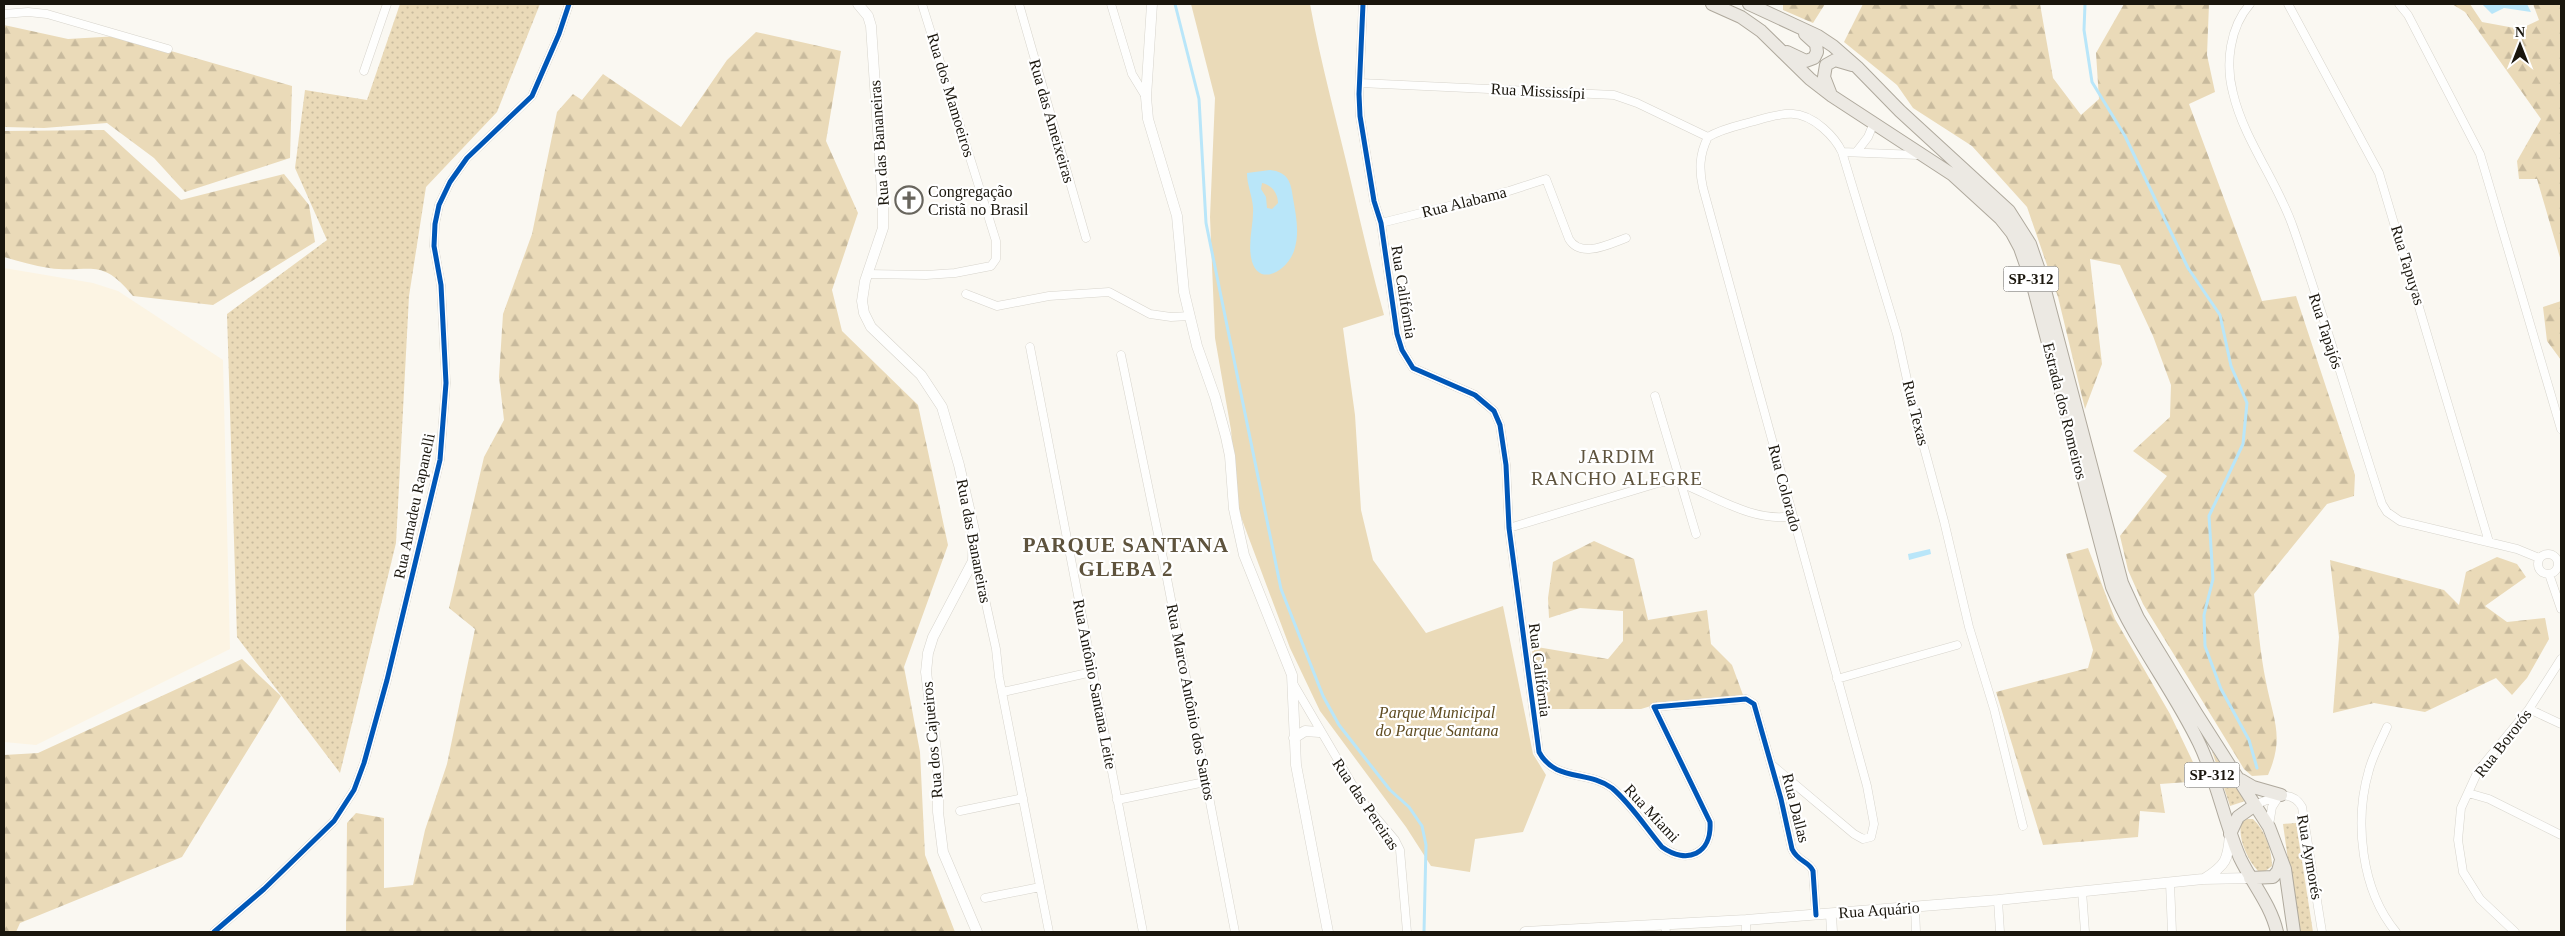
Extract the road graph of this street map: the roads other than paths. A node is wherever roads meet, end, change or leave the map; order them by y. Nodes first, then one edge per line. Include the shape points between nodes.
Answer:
1 (387, 4) edge
2 (569, 4) edge
3 (858, 4) edge
4 (922, 4) edge
5 (1019, 4) edge
6 (1111, 4) edge
7 (1152, 4) edge
8 (1363, 4) edge
9 (1712, 4) edge
10 (1749, 4) edge
11 (2250, 4) edge
12 (2288, 4) edge
13 (2399, 4) edge
14 (4, 14) edge
15 (1793, 24) junction
16 (168, 49) dead end
17 (1781, 49) junction
18 (1148, 64) junction
19 (1857, 67) junction
20 (364, 71) dead end
21 (1132, 74) junction
22 (1360, 83) junction
23 (1832, 96) junction
24 (1146, 97) junction
25 (1872, 125) junction
26 (1708, 137) junction
27 (1858, 150) junction
28 (1842, 152) junction
29 (1923, 155) junction
30 (1381, 223) junction
31 (1086, 238) dead end
32 (1626, 238) dead end
33 (867, 274) junction
34 (966, 294) dead end
35 (1190, 316) junction
36 (1030, 347) dead end
37 (1121, 355) dead end
38 (1655, 396) dead end
39 (2561, 429) edge
40 (1682, 484) junction
41 (1792, 516) junction
42 (1509, 528) junction
43 (1696, 534) dead end
44 (2490, 542) junction
45 (975, 551) junction
46 (2539, 558) junction
47 (2559, 559) edge
48 (2549, 574) junction
49 (2561, 608) edge
50 (1957, 645) dead end
51 (2561, 659) edge
52 (1092, 672) junction
53 (1837, 679) junction
54 (1294, 684) junction
55 (1003, 692) junction
56 (1654, 707) joint
57 (2529, 709) junction
58 (2561, 724) edge
59 (2387, 727) dead end
60 (1319, 732) junction
61 (1294, 738) junction
62 (1772, 765) junction
63 (1548, 766) joint
64 (2236, 776) junction
65 (1205, 782) junction
66 (2468, 793) junction
67 (2281, 795) junction
68 (1023, 798) junction
69 (1117, 800) junction
70 (2255, 805) junction
71 (960, 811) dead end
72 (2023, 826) dead end
73 (2269, 827) junction
74 (2230, 834) junction
75 (2561, 835) edge
76 (2281, 860) junction
77 (2250, 878) junction
78 (2203, 880) junction
79 (2170, 883) junction
80 (1040, 887) junction
81 (2082, 891) junction
82 (985, 898) dead end
83 (1998, 900) junction
84 (1915, 908) junction
85 (1830, 914) junction
86 (1816, 915) junction
87 (1746, 920) junction
88 (1666, 928) edge
89 (1581, 931) edge
90 (214, 932) edge
91 (977, 932) edge
92 (1049, 932) edge
93 (1143, 932) edge
94 (1235, 932) edge
95 (1328, 932) edge
96 (1407, 932) edge
97 (1525, 932) edge
98 (1746, 932) edge
99 (1832, 932) edge
100 (1916, 932) edge
101 (2000, 932) edge
102 (2085, 932) edge
103 (2172, 932) edge
104 (2277, 932) edge
105 (2294, 932) edge
106 (2322, 932) edge
107 (2396, 932) edge
108 (2515, 932) edge

1 - 20 street
2 - 90 street, Rua Amadeu Rapanelli via 532,96 467,158 439,205 434,246 441,285 446,383 440,460 387,680 361,772 354,790 334,821
3 - 33 street, Rua das Bananeiras via 868,16 870,26 883,206 883,228
4 - 33 street, Rua dos Mamoeiros via 993,232 996,259 991,266 956,273
5 - 31 street, Rua das Ameixeiras
6 - 21 street
7 - 18 street
8 - 22 street, Rua Califórnia
9 - 17 main road, Estrada dos Romeiros / SP-312 via 1752,24
10 - 15 main road, Estrada dos Romeiros / SP-312
11 - 44 street, Rua Tapajós via 2234,32 2230,60 2232,92 2245,127 2293,227 2382,504 2400,521
12 - 44 street, Rua Tapuyas via 2379,173
13 - 39 street via 2408,15 2480,154
14 - 16 street via 47,14
15 - 17 main road via 1816,44 1817,52 1814,58 1806,61
15 - 19 main road, Estrada dos Romeiros / SP-312 via 1833,46
17 - 23 main road, Estrada dos Romeiros / SP-312
18 - 21 street
18 - 24 street
19 - 23 main road via 1835,60 1826,65 1824,77
19 - 64 main road, Estrada dos Romeiros / SP-312 via 1900,111 1996,198 2015,219 2030,244 2122,583 2138,618
21 - 24 street
22 - 26 street, Rua Mississípi via 1614,95
22 - 30 street, Rua Califórnia via 1360,116 1374,201
23 - 25 main road, Estrada dos Romeiros / SP-312
24 - 35 street via 1148,119 1177,216 1184,292
25 - 27 street
25 - 29 main road, Estrada dos Romeiros / SP-312
26 - 28 street, Rua Texas via 1778,114 1795,113 1816,122 1836,140
26 - 41 street, Rua Colorado via 1700,164 1703,188
27 - 28 street
27 - 29 street
28 - 72 street, Rua Texas via 1897,334 1969,627 1994,709
29 - 74 main road, Estrada dos Romeiros / SP-312 via 1953,175 2000,218 2020,248 2032,282 2107,575 2129,623 2200,744
30 - 32 street, Rua Alabama via 1546,179 1569,239 1575,246 1590,249
30 - 42 street, Rua Califórnia via 1397,334 1409,362 1419,372 1475,395 1497,417 1506,465
33 - 45 street, Rua das Bananeiras via 862,300 867,321 921,375 942,407 972,517
34 - 35 street via 997,306 1049,296 1109,292 1150,314
35 - 54 street via 1196,346 1226,437 1234,509 1244,555
36 - 52 street, Rua Antônio Santana Leite
37 - 65 street, Rua Marco Antônio dos Santos
38 - 40 street
40 - 41 street via 1753,513 1776,518
40 - 42 street via 1671,481 1658,483
40 - 43 street
41 - 53 street, Rua Colorado
42 - 63 street, Rua Califórnia via 1533,718 1539,752
44 - 46 street, Rua Tapajós
45 - 55 street, Rua das Bananeiras
45 - 91 street, Rua dos Cajueiros via 934,637 926,672 938,767 938,812 943,852
46 - 47 street via 2548,554
46 - 48 street via 2538,568
47 - 48 street via 2557,568
48 - 49 street
50 - 53 street
51 - 57 street, Rua Bororós
52 - 55 street
52 - 69 street, Rua Antônio Santana Leite
53 - 62 street, Rua Colorado via 1867,786 1873,834 1869,839 1854,834
54 - 60 street, Rua das Pereiras
54 - 61 street
55 - 68 street, Rua das Bananeiras
56 - 62 street, Rua Dallas via 1746,699 1754,704
56 - 63 street, Rua Miami via 1709,817 1709,842 1697,853 1680,856 1662,847 1613,789 1600,781
57 - 58 street
57 - 66 street, Rua Bororós via 2478,771
59 - 107 street via 2369,769 2362,834 2368,873
60 - 61 street via 1305,731
60 - 96 street, Rua das Pereiras via 1362,801 1400,850
61 - 95 street via 1296,765
62 - 86 street, Rua Dallas via 1792,849 1798,859 1813,870
64 - 67 main road via 2253,787
64 - 70 main road, Estrada dos Romeiros / SP-312
65 - 69 street
65 - 94 street, Rua Marco Antônio dos Santos
66 - 75 street
66 - 108 street, Rua Bororós via 2458,823 2463,872 2480,899
67 - 70 street
67 - 73 street, Rua Aymorés via 2272,806
67 - 106 street, Rua Aymorés via 2294,798 2302,807
68 - 71 street
68 - 80 street, Rua das Bananeiras
69 - 93 street, Rua Antônio Santana Leite
70 - 73 main road, Estrada dos Romeiros / SP-312
70 - 74 main road via 2238,817
73 - 76 main road, Estrada dos Romeiros / SP-312
74 - 77 main road, Estrada dos Romeiros / SP-312
74 - 78 street via 2227,859
76 - 77 main road via 2273,877
76 - 105 main road, Estrada dos Romeiros / SP-312
77 - 78 street, Rua Aquário
77 - 104 main road, Estrada dos Romeiros / SP-312 via 2269,907
78 - 79 street, Rua Aquário
79 - 81 street, Rua Aquário
79 - 103 street
80 - 82 street
80 - 92 street, Rua das Bananeiras
81 - 83 street, Rua Aquário
81 - 102 street
83 - 84 street, Rua Aquário
83 - 101 street
84 - 85 street, Rua Aquário
84 - 100 street
85 - 86 street, Rua Aquário
85 - 99 street
86 - 87 street, Rua Aquário
87 - 88 street, Rua Aquário
87 - 98 street
88 - 89 street, Rua Aquário
89 - 97 street, Rua Aquário

